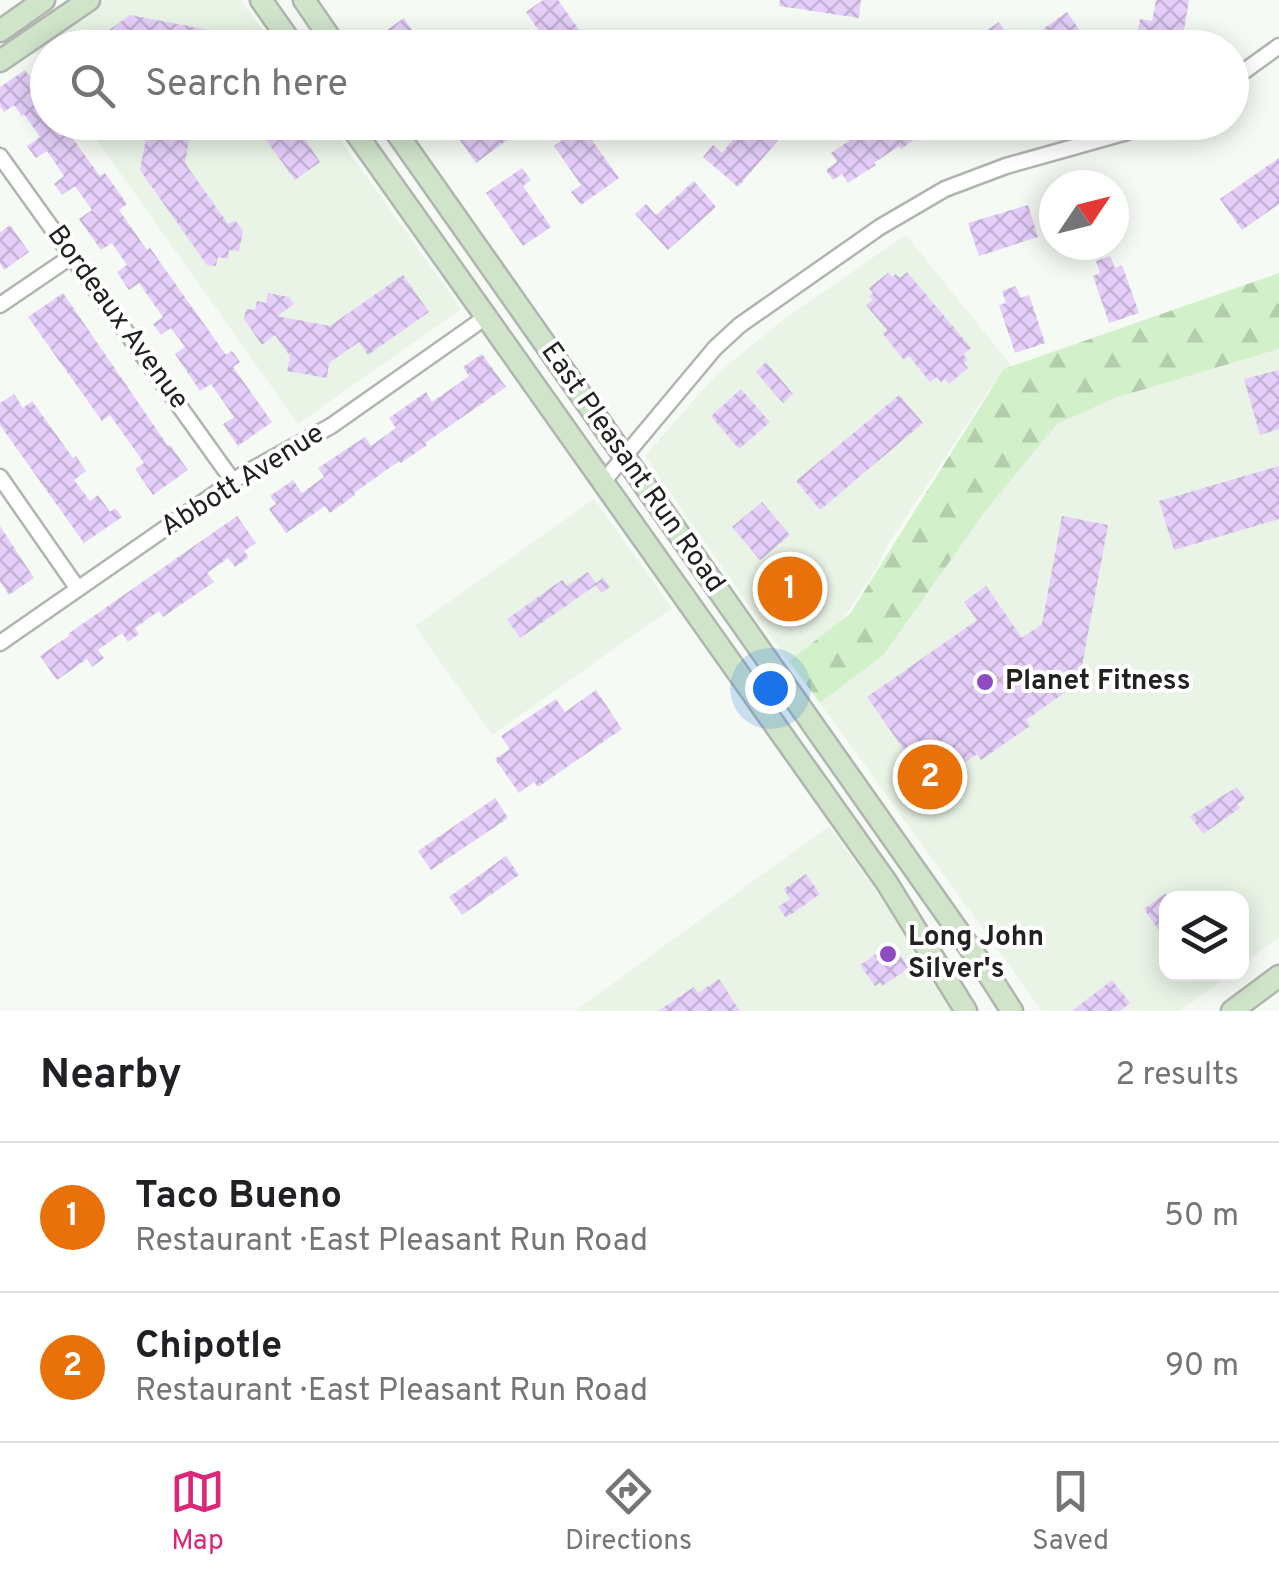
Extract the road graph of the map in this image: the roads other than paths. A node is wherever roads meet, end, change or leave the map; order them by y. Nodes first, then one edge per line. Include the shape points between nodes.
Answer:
1 (90, 0) edge
2 (262, 0) edge
3 (304, 0) edge
4 (37, 5) edge
5 (46, 30) joint
6 (283, 30) edge
7 (325, 30) edge
8 (0, 31) edge
9 (30, 41) edge
10 (1279, 46) edge
11 (0, 62) edge
12 (1249, 68) edge
13 (361, 140) edge
14 (402, 140) edge
15 (1099, 140) edge
16 (0, 156) edge
17 (415, 159) junction
18 (388, 178) junction
19 (72, 256) junction
20 (512, 298) junction
21 (0, 305) edge
22 (486, 317) junction
23 (624, 458) junction
24 (0, 477) edge
25 (233, 481) junction
26 (603, 482) junction
27 (78, 589) junction
28 (0, 643) edge
29 (762, 652) junction
30 (737, 671) junction
31 (813, 726) junction
32 (788, 744) junction
33 (896, 843) junction
34 (872, 861) junction
35 (1279, 976) edge
36 (1234, 1010) edge
37 (966, 1011) edge
38 (1012, 1011) edge

1 - 5 main road
2 - 6 main road
3 - 7 main road
4 - 5 main road
4 - 8 main road
9 - 11 main road
10 - 12 street
13 - 18 main road, East Pleasant Run Road
14 - 17 main road, East Pleasant Run Road
15 - 23 street via 945,189 880,227 740,326
16 - 19 street, Bordeaux Avenue
17 - 18 main road
17 - 20 main road, East Pleasant Run Road
18 - 22 main road, East Pleasant Run Road
19 - 21 street
19 - 25 street, Bordeaux Avenue
20 - 22 main road
20 - 23 main road, East Pleasant Run Road
22 - 25 street, Abbott Avenue via 331,426
22 - 26 main road, East Pleasant Run Road
23 - 26 street
23 - 29 main road, East Pleasant Run Road
24 - 27 street
25 - 27 street, Abbott Avenue
26 - 30 main road, East Pleasant Run Road
27 - 28 street, Abbott Avenue
29 - 30 main road
29 - 31 main road, East Pleasant Run Road
30 - 32 main road, East Pleasant Run Road
31 - 32 main road
31 - 33 main road, East Pleasant Run Road
32 - 34 main road, East Pleasant Run Road
33 - 34 main road
33 - 38 main road, East Pleasant Run Road
34 - 37 main road, East Pleasant Run Road
35 - 36 main road

